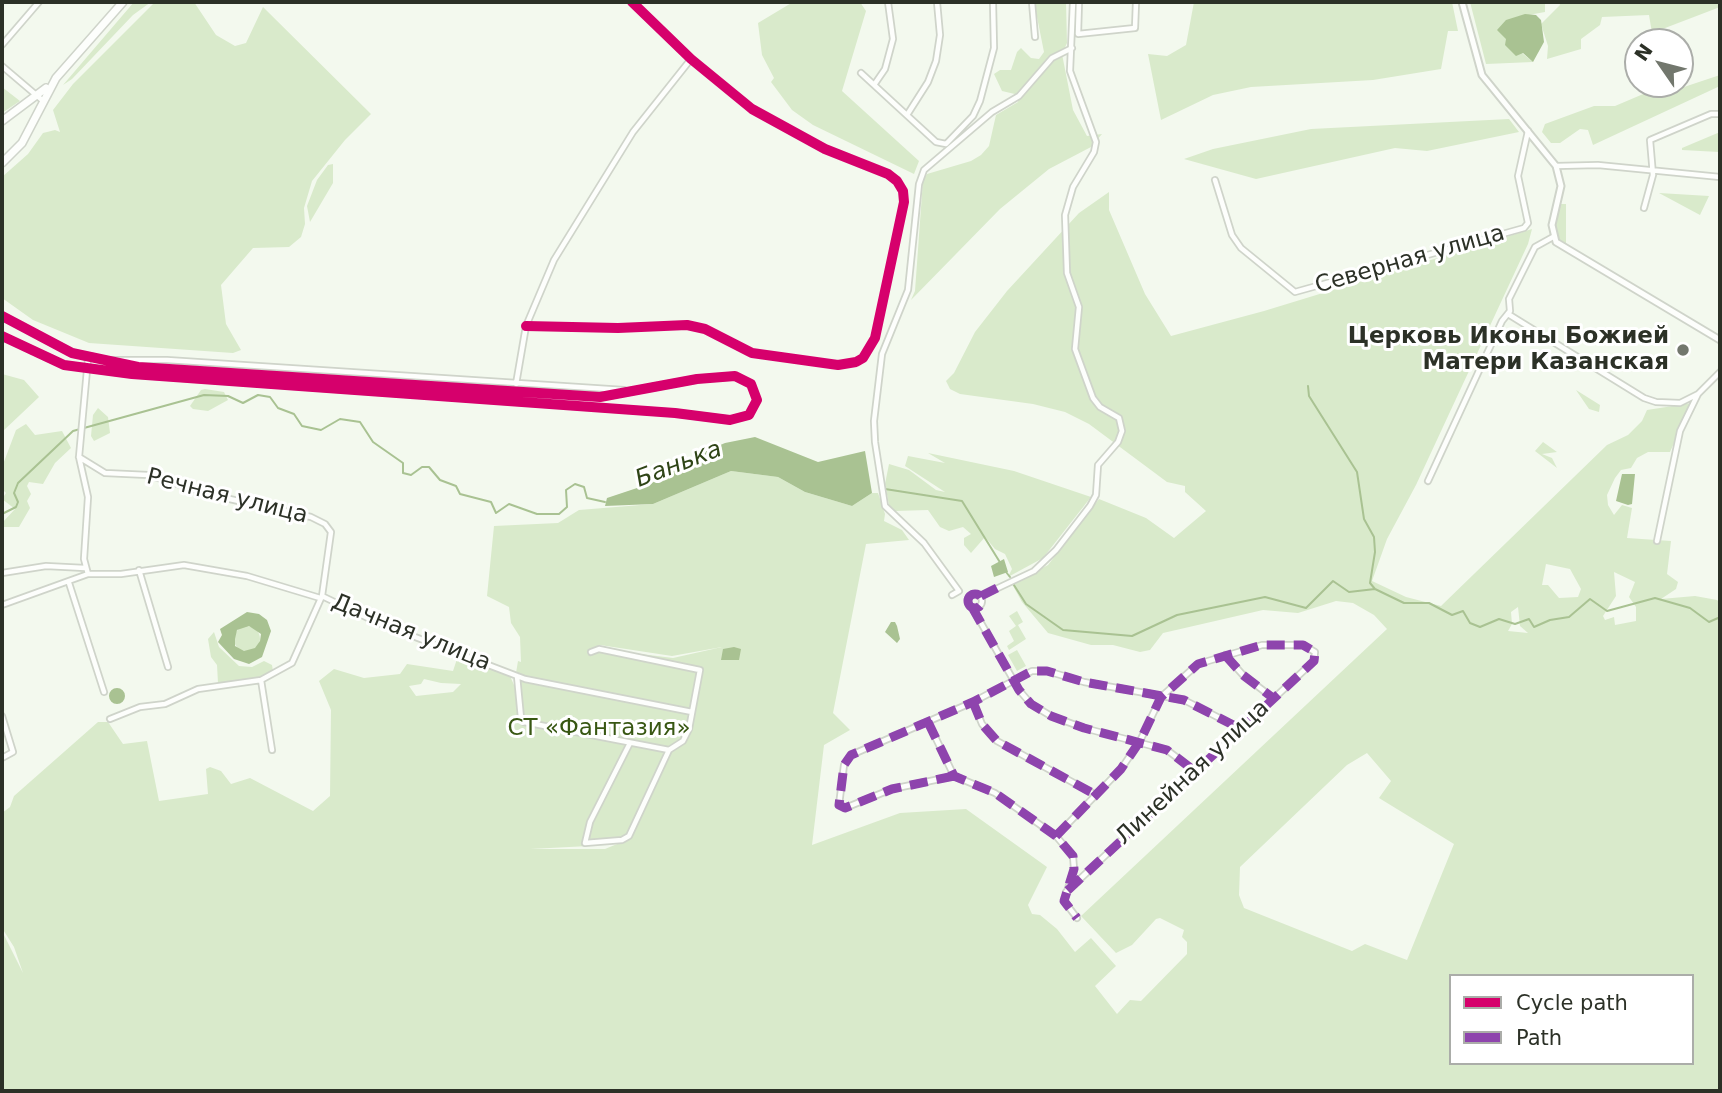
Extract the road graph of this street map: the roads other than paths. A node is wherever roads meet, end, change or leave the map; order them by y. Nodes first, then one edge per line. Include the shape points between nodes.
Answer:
1 (39, 2) edge
2 (123, 2) edge
3 (632, 2) edge
4 (888, 2) edge
5 (937, 2) edge
6 (993, 2) edge
7 (1032, 2) edge
8 (1073, 2) edge
9 (1079, 2) edge
10 (1136, 2) edge
11 (1462, 2) edge
12 (1035, 37) dead end
13 (2, 45) edge
14 (1072, 48) junction
15 (691, 59) junction
16 (2, 66) edge
17 (861, 73) dead end
18 (56, 78) junction
19 (874, 85) junction
20 (42, 100) junction
21 (1720, 114) edge
22 (907, 115) junction
23 (2, 121) edge
24 (1528, 130) junction
25 (2, 163) edge
26 (1556, 166) junction
27 (1653, 172) junction
28 (1720, 177) edge
29 (1215, 180) dead end
30 (1644, 208) dead end
31 (1553, 237) junction
32 (1508, 314) junction
33 (2, 316) edge
34 (526, 326) junction
35 (2, 336) edge
36 (1720, 340) edge
37 (91, 359) junction
38 (87, 370) junction
39 (1720, 372) edge
40 (516, 384) junction
41 (646, 389) junction
42 (1698, 394) junction
43 (79, 457) junction
44 (1428, 481) dead end
45 (1657, 541) dead end
46 (85, 568) junction
47 (139, 569) junction
48 (2, 573) edge
49 (88, 574) junction
50 (69, 583) junction
51 (952, 595) dead end
52 (981, 596) junction
53 (321, 597) junction
54 (2, 605) edge
55 (972, 607) junction
56 (591, 652) dead end
57 (1225, 655) junction
58 (168, 667) dead end
59 (517, 676) junction
60 (261, 680) junction
61 (1015, 681) junction
62 (104, 692) dead end
63 (1161, 697) junction
64 (1273, 698) junction
65 (973, 702) junction
66 (692, 712) junction
67 (2, 716) edge
68 (110, 719) dead end
69 (928, 722) junction
70 (1241, 729) junction
71 (1140, 741) junction
72 (630, 743) junction
73 (272, 750) dead end
74 (669, 750) junction
75 (2, 758) edge
76 (1196, 772) junction
77 (954, 776) junction
78 (1096, 794) junction
79 (1056, 835) junction
80 (1066, 892) junction
81 (1077, 918) dead end

1 - 13 street
2 - 18 main road
3 - 15 street
4 - 19 street via 894,39
5 - 22 street via 940,35 936,61
6 - 22 street via 994,48 973,116 942,145
7 - 12 street
8 - 14 street
9 - 10 street via 1078,34 1135,28
11 - 24 street via 1482,75
14 - 51 street via 1052,58 1019,96 992,112 924,170 919,184 908,290 882,355 875,442 885,506 924,543 959,590
14 - 52 street via 1073,86 1096,142 1073,187 1065,215 1067,273 1079,307 1075,349 1093,398 1119,418 1122,431 1098,465 1096,495 1090,506 1056,550 1034,570
15 - 34 street via 600,181 554,260
15 - 34 street via 752,109 786,130 897,181 904,202 869,352 856,362 838,365 752,353 687,325
16 - 20 street
17 - 19 street
18 - 20 main road
18 - 23 main road via 32,102
19 - 22 street
20 - 25 main road via 22,143
21 - 27 street via 1650,140
24 - 26 street
24 - 29 street, Северная улица via 1518,176 1528,223 1524,228 1295,292 1241,248 1232,235
26 - 27 street via 1598,165
26 - 31 street via 1561,186
27 - 28 street
27 - 30 street
31 - 32 street via 1535,247 1510,299
31 - 36 street
32 - 42 street via 1647,399 1681,403
32 - 44 street
33 - 37 street via 52,345
34 - 40 street
35 - 38 street via 42,357
37 - 38 street
37 - 40 street
37 - 41 street via 138,367 584,396
38 - 41 street via 730,420 749,415 757,400 751,384 735,376
38 - 43 street
39 - 42 street
40 - 41 street
42 - 45 street via 1680,431
43 - 46 street via 88,497
43 - 53 street, Речная улица via 105,473 148,475 325,524 331,533
46 - 48 street via 46,566
46 - 49 street
47 - 49 street, Дачная улица via 121,575
47 - 53 street, Дачная улица via 202,567
47 - 58 street
49 - 50 street
50 - 54 street
50 - 62 street
52 - 55 street via 980,606
52 - 55 street via 970,596
53 - 59 street, Дачная улица
53 - 60 street via 292,663
55 - 61 street
56 - 66 street via 599,649 698,668
57 - 63 street via 1198,664
57 - 64 street
57 - 64 street, Линейная улица via 1262,645 1303,645 1315,652 1314,661
59 - 66 street, Дачная улица
59 - 72 street via 524,722
60 - 68 street via 198,689 165,704 140,707
60 - 73 street
61 - 63 street via 1039,670
61 - 65 street
61 - 71 street via 1031,704 1051,716
63 - 70 street via 1199,706
63 - 71 street
64 - 70 street, Линейная улица
65 - 69 street
65 - 78 street via 982,724 997,741
66 - 74 street via 687,736
67 - 75 street via 13,752
69 - 77 street
69 - 77 street via 846,758 840,807 901,786
70 - 76 street, Линейная улица
71 - 76 street via 1167,750
71 - 78 street
72 - 74 street
72 - 74 street via 590,822 585,843 629,836
76 - 80 street, Линейная улица
77 - 79 street via 995,793
78 - 79 street
79 - 80 street via 1073,856
80 - 81 street via 1064,901

